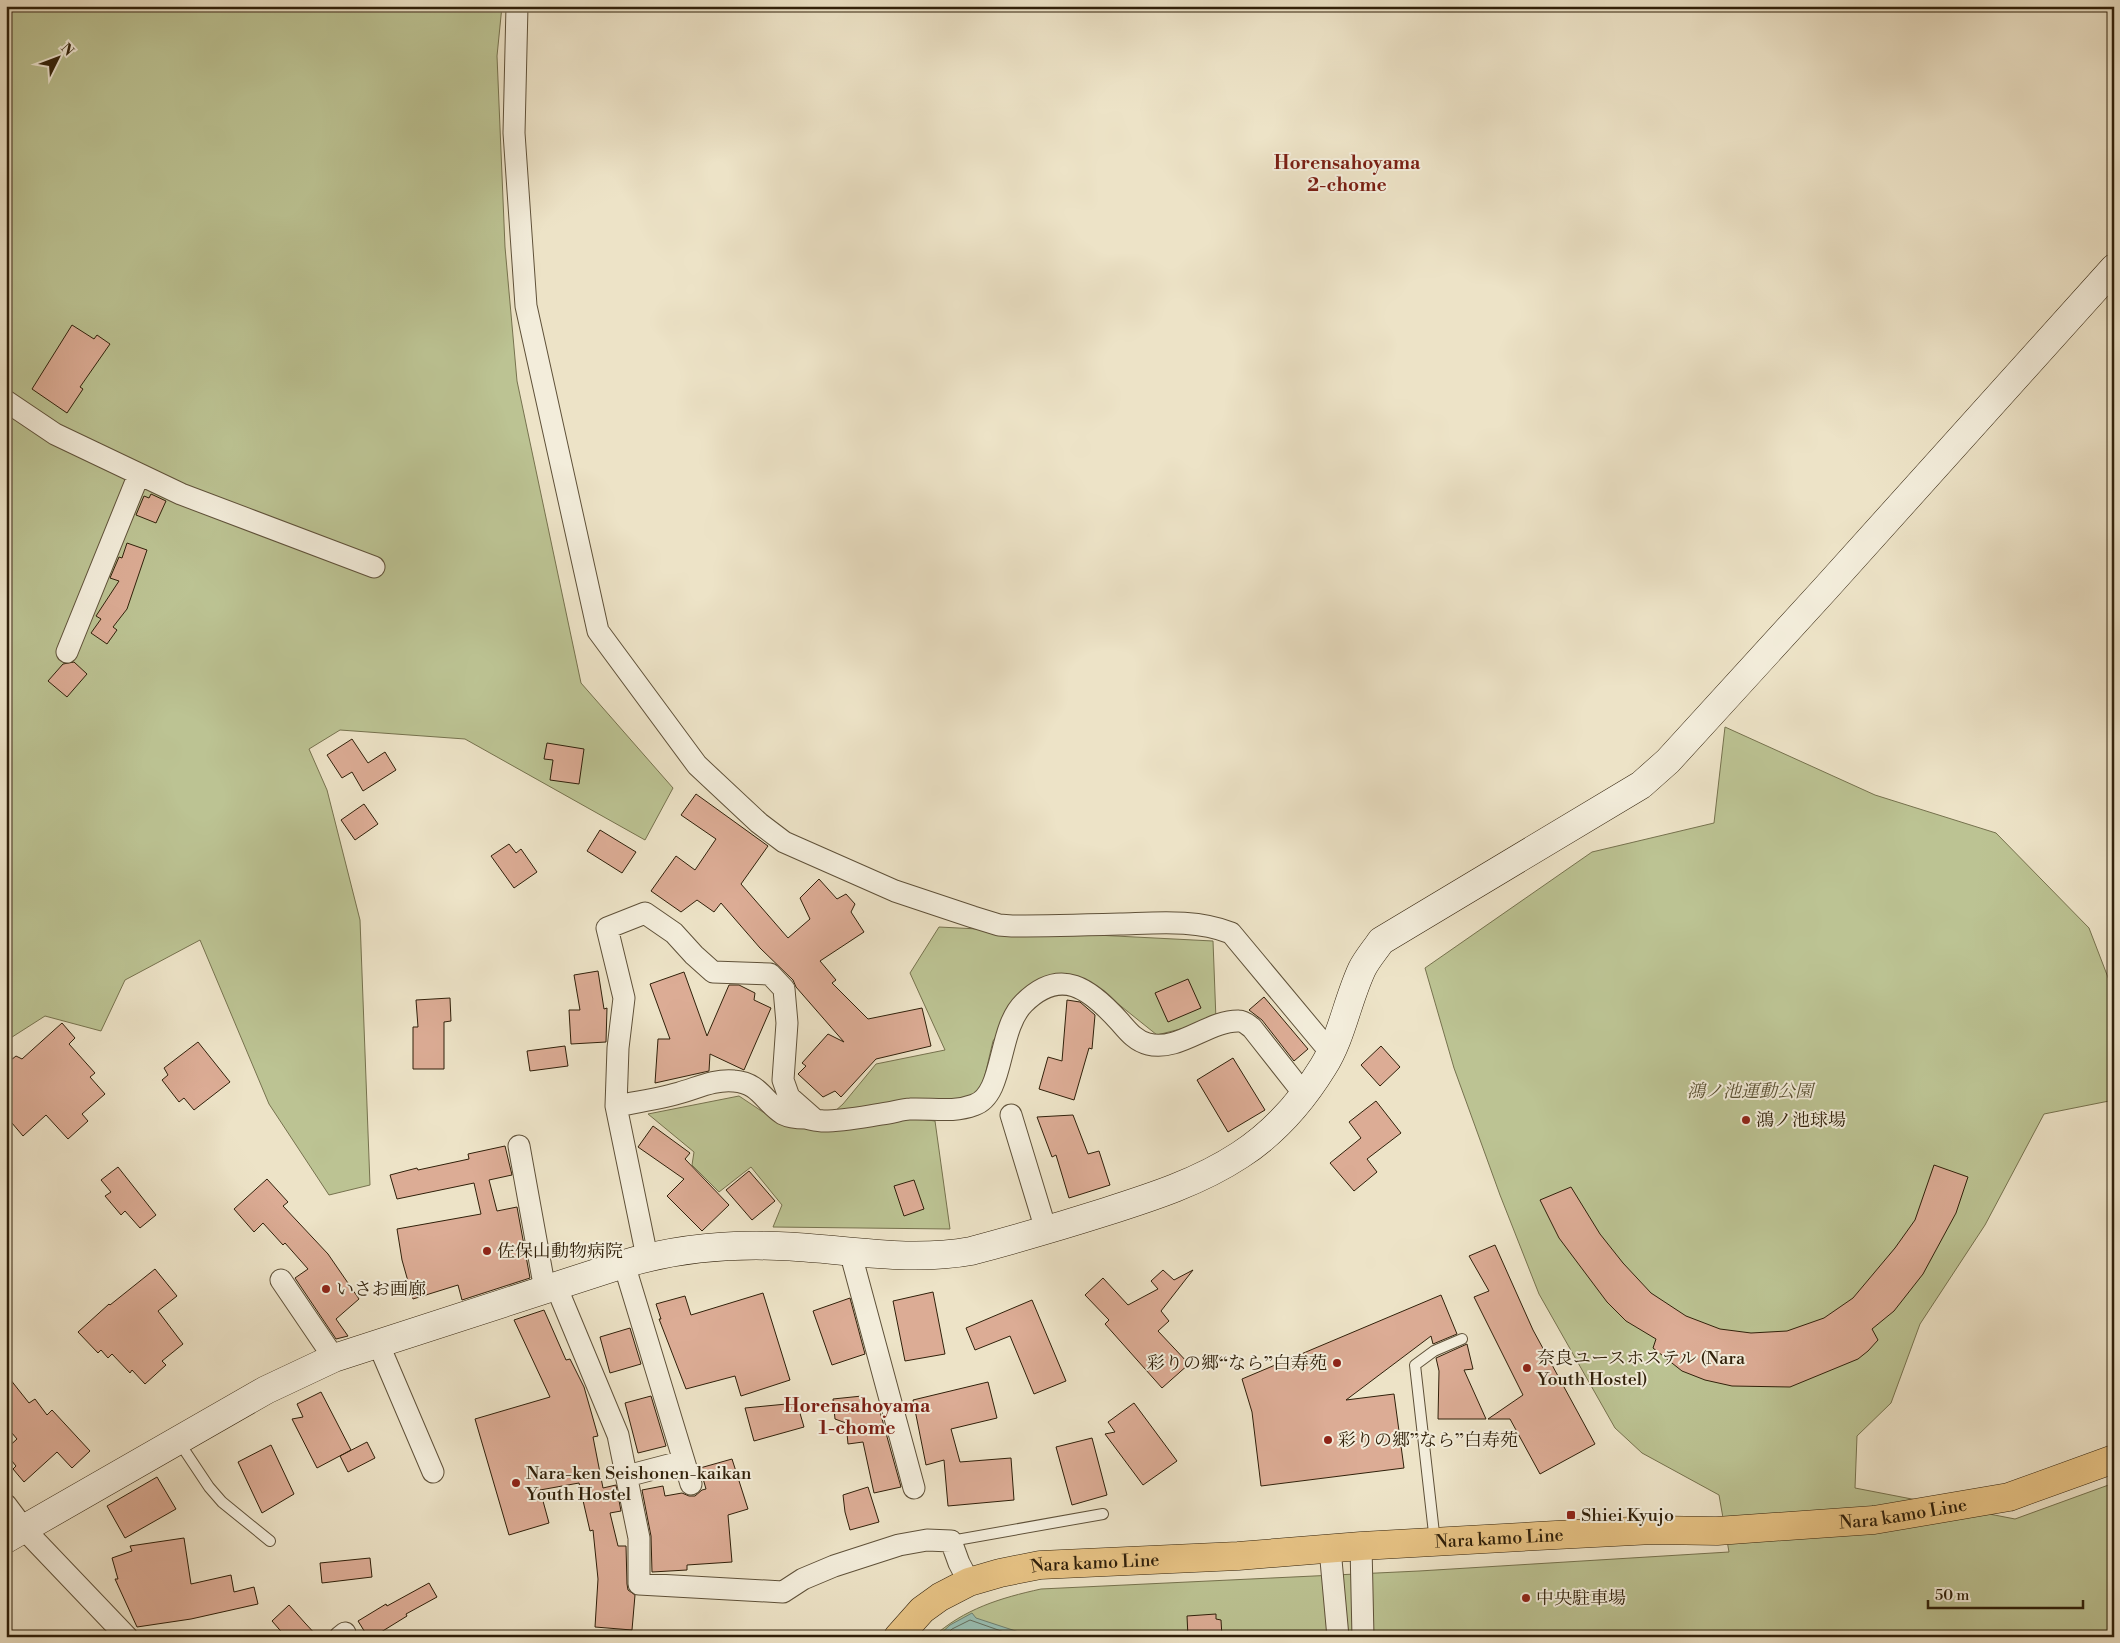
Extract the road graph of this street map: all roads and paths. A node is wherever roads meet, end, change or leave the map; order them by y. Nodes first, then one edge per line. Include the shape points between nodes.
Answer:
1 (517, 6) edge
2 (2114, 268) edge
3 (6, 401) edge
4 (139, 474) junction
5 (374, 568) dead end
6 (67, 652) dead end
7 (1331, 1053) junction
8 (1304, 1094) junction
9 (616, 1106) junction
10 (1011, 1115) dead end
11 (814, 1119) junction
12 (520, 1146) dead end
13 (1046, 1230) junction
14 (850, 1252) junction
15 (636, 1260) junction
16 (281, 1280) dead end
17 (550, 1288) junction
18 (1462, 1339) dead end
19 (378, 1343) junction
20 (334, 1358) junction
21 (185, 1452) dead end
22 (2114, 1459) edge
23 (684, 1461) junction
24 (433, 1472) dead end
25 (627, 1476) junction
26 (692, 1484) dead end
27 (914, 1488) dead end
28 (6, 1505) edge
29 (1103, 1514) dead end
30 (15, 1534) edge
31 (270, 1541) dead end
32 (951, 1541) junction
33 (1435, 1543) junction
34 (1361, 1546) junction
35 (1330, 1549) junction
36 (969, 1582) junction
37 (127, 1637) edge
38 (898, 1637) edge
39 (1338, 1637) edge
40 (1363, 1637) edge

1 - 7 street via 514,133 526,306 598,631 697,765 784,842 895,891 973,918 1012,926 1170,923 1198,925 1230,933
2 - 7 street via 1668,761 1641,784 1381,941 1362,970
3 - 4 street via 55,434
4 - 5 street via 181,494
4 - 6 street
7 - 8 street
8 - 11 street via 1246,1023 1230,1023 1160,1045 1148,1044 1134,1037 1079,986 1068,984 1044,988 1022,1004 1009,1026 992,1088 976,1105 955,1110 908,1109 847,1119
8 - 13 street via 1260,1140 1216,1169 1146,1199
9 - 11 street via 678,1094 714,1082 733,1081 758,1090 784,1114
9 - 11 street via 624,998 607,928 645,913 674,933 713,972 770,974 784,989 787,1023 783,1080 789,1097
9 - 15 street
10 - 13 street
12 - 17 street
13 - 14 street via 946,1256 906,1257
14 - 15 street via 778,1246 703,1247
14 - 27 street
15 - 17 street
15 - 23 street
16 - 20 street
17 - 19 street
17 - 25 street via 618,1435
18 - 33 lane via 1434,1351 1415,1365
19 - 20 street
19 - 24 street
20 - 30 street via 266,1390
21 - 31 lane via 222,1502
22 - 33 main road, Nara kamo Line via 2009,1497 1874,1520 1717,1531 1654,1530
23 - 25 street
23 - 26 street
25 - 32 street via 639,1538 639,1584 783,1592 834,1566 899,1545 927,1540
28 - 30 street
29 - 32 lane
30 - 37 street
32 - 36 street
33 - 34 main road, Nara kamo Line
34 - 35 main road, Nara kamo Line
34 - 40 street
35 - 36 main road, Nara kamo Line via 1040,1565
35 - 39 street
36 - 38 main road, Nara kamo Line via 922,1610

